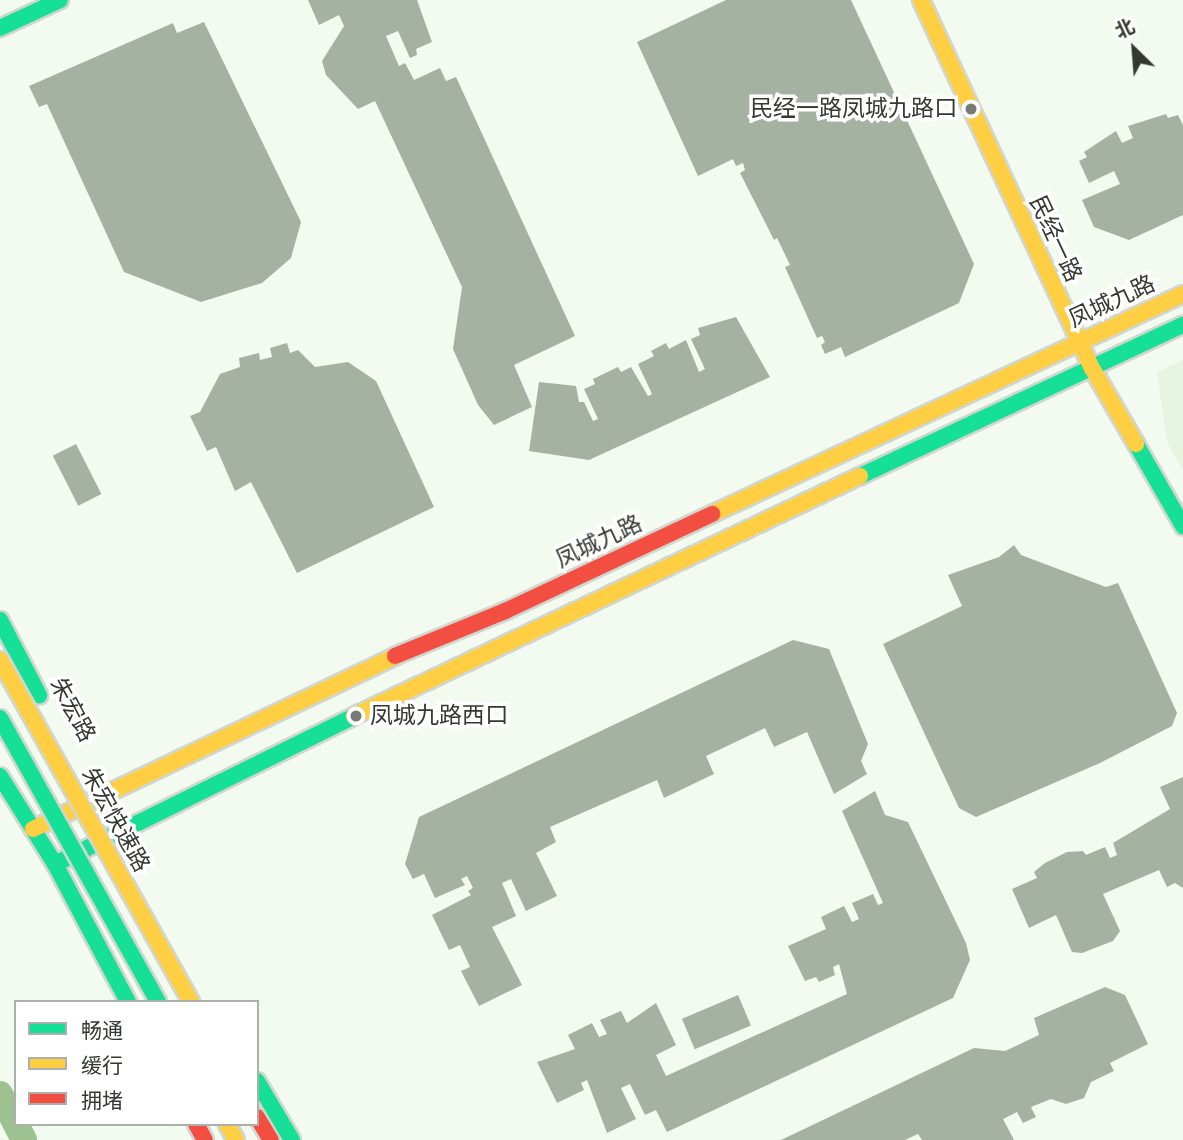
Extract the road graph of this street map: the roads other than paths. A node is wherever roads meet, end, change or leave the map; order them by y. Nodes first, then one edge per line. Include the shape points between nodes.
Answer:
1 (60, 0) edge
2 (921, 0) edge
3 (0, 28) edge
4 (1183, 294) edge
5 (1183, 325) edge
6 (1079, 343) junction
7 (1091, 368) junction
8 (1183, 526) edge
9 (0, 620) edge
10 (0, 660) edge
11 (0, 718) edge
12 (0, 776) edge
13 (96, 799) junction
14 (33, 829) junction
15 (115, 832) junction
16 (55, 864) junction
17 (127, 1000) edge
18 (157, 1000) edge
19 (190, 1000) edge
20 (210, 1000) edge
21 (259, 1083) edge
22 (259, 1120) edge
23 (271, 1140) edge
24 (292, 1140) edge

1 - 3 main road
2 - 6 main road, 民经一路
4 - 6 main road, 凤城九路
5 - 7 main road
6 - 7 main road, 民经一路
6 - 13 main road, 凤城九路 via 505,611 379,663
7 - 8 main road, 民经一路
7 - 15 main road via 543,623
9 - 13 main road, 朱宏路
10 - 19 main road, 朱宏快速路, bridge
11 - 18 main road, bridge
12 - 14 main road
13 - 14 main road, 凤城九路
13 - 15 main road, 朱宏路
14 - 16 main road
15 - 16 main road
15 - 20 main road, 朱宏路
16 - 17 main road
21 - 24 main road
22 - 23 main road

